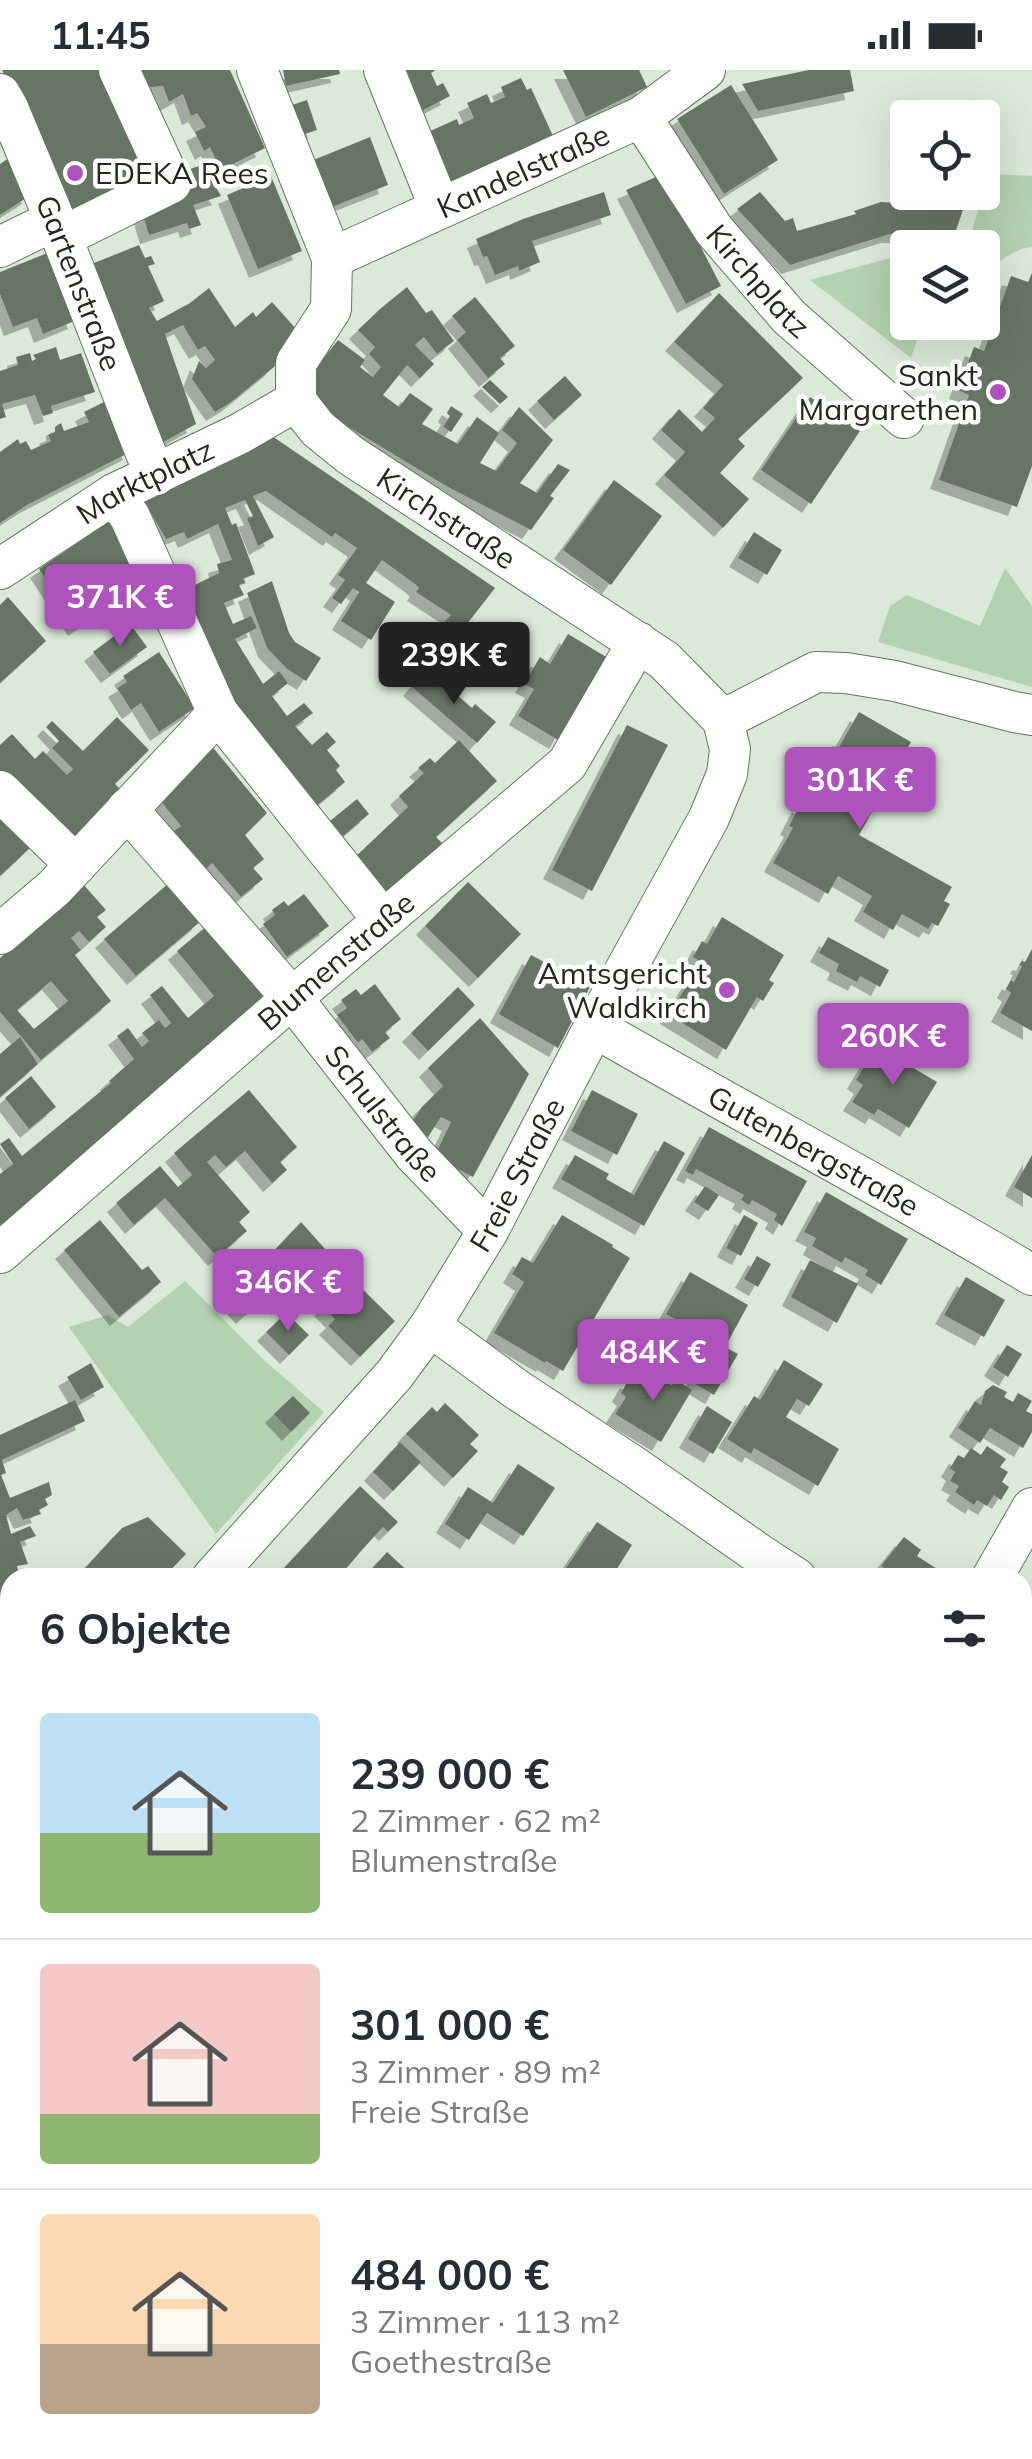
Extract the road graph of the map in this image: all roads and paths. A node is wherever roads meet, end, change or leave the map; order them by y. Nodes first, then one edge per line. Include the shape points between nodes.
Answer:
1 (119, 70) edge
2 (257, 70) edge
3 (384, 70) edge
4 (705, 70) edge
5 (0, 94) edge
6 (641, 117) junction
7 (440, 208) junction
8 (59, 229) junction
9 (0, 247) edge
10 (332, 258) junction
11 (296, 401) junction
12 (904, 418) dead end
13 (156, 475) junction
14 (114, 494) junction
15 (3, 559) edge
16 (638, 642) junction
17 (218, 712) junction
18 (1032, 715) edge
19 (724, 720) junction
20 (0, 791) edge
21 (126, 809) junction
22 (76, 866) junction
23 (383, 920) junction
24 (0, 934) edge
25 (292, 998) junction
26 (594, 1027) junction
27 (488, 1230) junction
28 (0, 1253) edge
29 (1032, 1275) edge
30 (430, 1326) junction
31 (1032, 1508) edge
32 (221, 1568) edge
33 (780, 1568) edge
34 (998, 1568) edge

1 - 8 street via 171,183
2 - 10 street
3 - 7 street
4 - 6 street, Kandelstraße
5 - 8 street, Gartenstraße
6 - 7 street, Kandelstraße
6 - 12 street, Kirchplatz via 714,230 789,317
7 - 10 street, Kandelstraße
8 - 9 street
8 - 13 street, Gartenstraße
10 - 11 street via 331,308 296,363
11 - 13 street, Marktplatz
11 - 16 street, Kirchstraße via 350,455
13 - 14 street, Marktplatz
14 - 15 street, Marktplatz
14 - 17 street
16 - 19 street, Kirchstraße
16 - 23 street, Blumenstraße via 567,764
17 - 21 street
17 - 23 street
18 - 19 street via 896,682 816,672
19 - 26 street, Freie Straße via 730,749 721,789
20 - 22 street
21 - 22 street
21 - 25 street, Schulstraße
22 - 24 street
23 - 25 street, Blumenstraße
25 - 27 street, Schulstraße via 414,1154
25 - 28 street, Blumenstraße
26 - 27 street, Freie Straße
26 - 29 street, Gutenbergstraße
27 - 30 street, Freie Straße
30 - 32 street, Freie Straße
30 - 33 street
31 - 34 street

